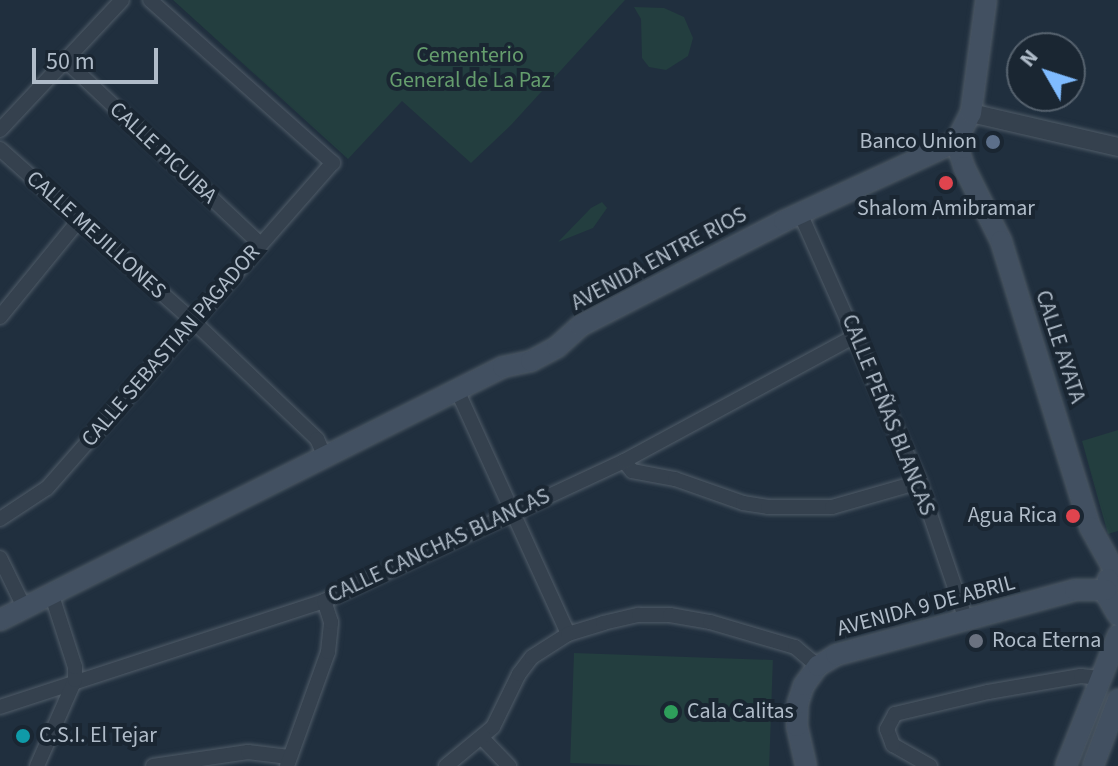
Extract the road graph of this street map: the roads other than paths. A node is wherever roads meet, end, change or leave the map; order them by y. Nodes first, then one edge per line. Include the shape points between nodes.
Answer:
1 (122, 0) edge
2 (150, 0) edge
3 (986, 0) edge
4 (66, 61) junction
5 (971, 113) junction
6 (0, 130) edge
7 (956, 142) junction
8 (1118, 147) edge
9 (0, 149) edge
10 (800, 213) junction
11 (79, 220) junction
12 (260, 244) junction
13 (0, 317) edge
14 (192, 320) junction
15 (857, 335) junction
16 (457, 390) junction
17 (325, 457) junction
18 (624, 461) junction
19 (919, 482) junction
20 (512, 511) junction
21 (0, 519) edge
22 (0, 558) edge
23 (1116, 565) edge
24 (1106, 590) junction
25 (52, 596) junction
26 (324, 601) junction
27 (25, 609) junction
28 (1118, 615) edge
29 (0, 620) edge
30 (966, 620) junction
31 (568, 634) junction
32 (1118, 635) edge
33 (818, 666) junction
34 (1099, 678) junction
35 (75, 680) junction
36 (1118, 701) edge
37 (0, 707) edge
38 (482, 738) junction
39 (287, 762) edge
40 (37, 766) edge
41 (153, 766) edge
42 (446, 766) edge
43 (509, 766) edge
44 (806, 766) edge
45 (930, 766) edge
46 (1066, 766) edge
47 (1093, 766) edge

1 - 4 street
2 - 12 street, CALLE SEBASTIAN PAGADOR via 333,163
3 - 5 main road
4 - 6 street
4 - 12 street, CALLE PICUIBA
5 - 7 main road
5 - 8 street
7 - 10 main road, AVENIDA ENTRE RIOS
7 - 23 main road, CALLE AYATA via 1001,241 1090,527
9 - 11 street, CALLE MEJILLONES
10 - 15 street, CALLE PEÑAS BLANCAS
10 - 16 main road, AVENIDA ENTRE RIOS via 580,326 531,361 503,367
11 - 13 street
11 - 14 street, CALLE MEJILLONES
12 - 14 street, CALLE SEBASTIAN PAGADOR
14 - 17 street, CALLE MEJILLONES via 317,439
14 - 21 street, CALLE SEBASTIAN PAGADOR via 47,488
15 - 18 street, CALLE CANCHAS BLANCAS
15 - 19 street, CALLE PEÑAS BLANCAS
16 - 17 main road, AVENIDA ENTRE RIOS
16 - 20 street
17 - 25 main road, AVENIDA ENTRE RIOS
18 - 19 street via 632,471 768,507 832,507
18 - 20 street, CALLE CANCHAS BLANCAS
19 - 30 street, CALLE PEÑAS BLANCAS
20 - 26 street, CALLE CANCHAS BLANCAS
20 - 31 street
22 - 27 street
23 - 24 main road
24 - 28 main road
24 - 30 main road, AVENIDA 9 DE ABRIL via 1075,590
25 - 27 main road, AVENIDA ENTRE RIOS
25 - 35 street
26 - 35 street, CALLE CANCHAS BLANCAS
26 - 39 street via 331,622 328,652
27 - 29 main road, AVENIDA ENTRE RIOS
30 - 33 main road, AVENIDA 9 DE ABRIL via 860,646
31 - 33 street via 639,615 670,615 795,647
31 - 38 street via 532,657
32 - 34 main road
33 - 44 main road, AVENIDA 9 DE ABRIL via 798,703
34 - 45 street via 1081,676 988,692 895,714 887,729 893,745
34 - 46 main road
35 - 37 street, CALLE CANCHAS BLANCAS
35 - 40 street
36 - 47 main road
38 - 42 street
38 - 43 street
39 - 41 street via 248,752

